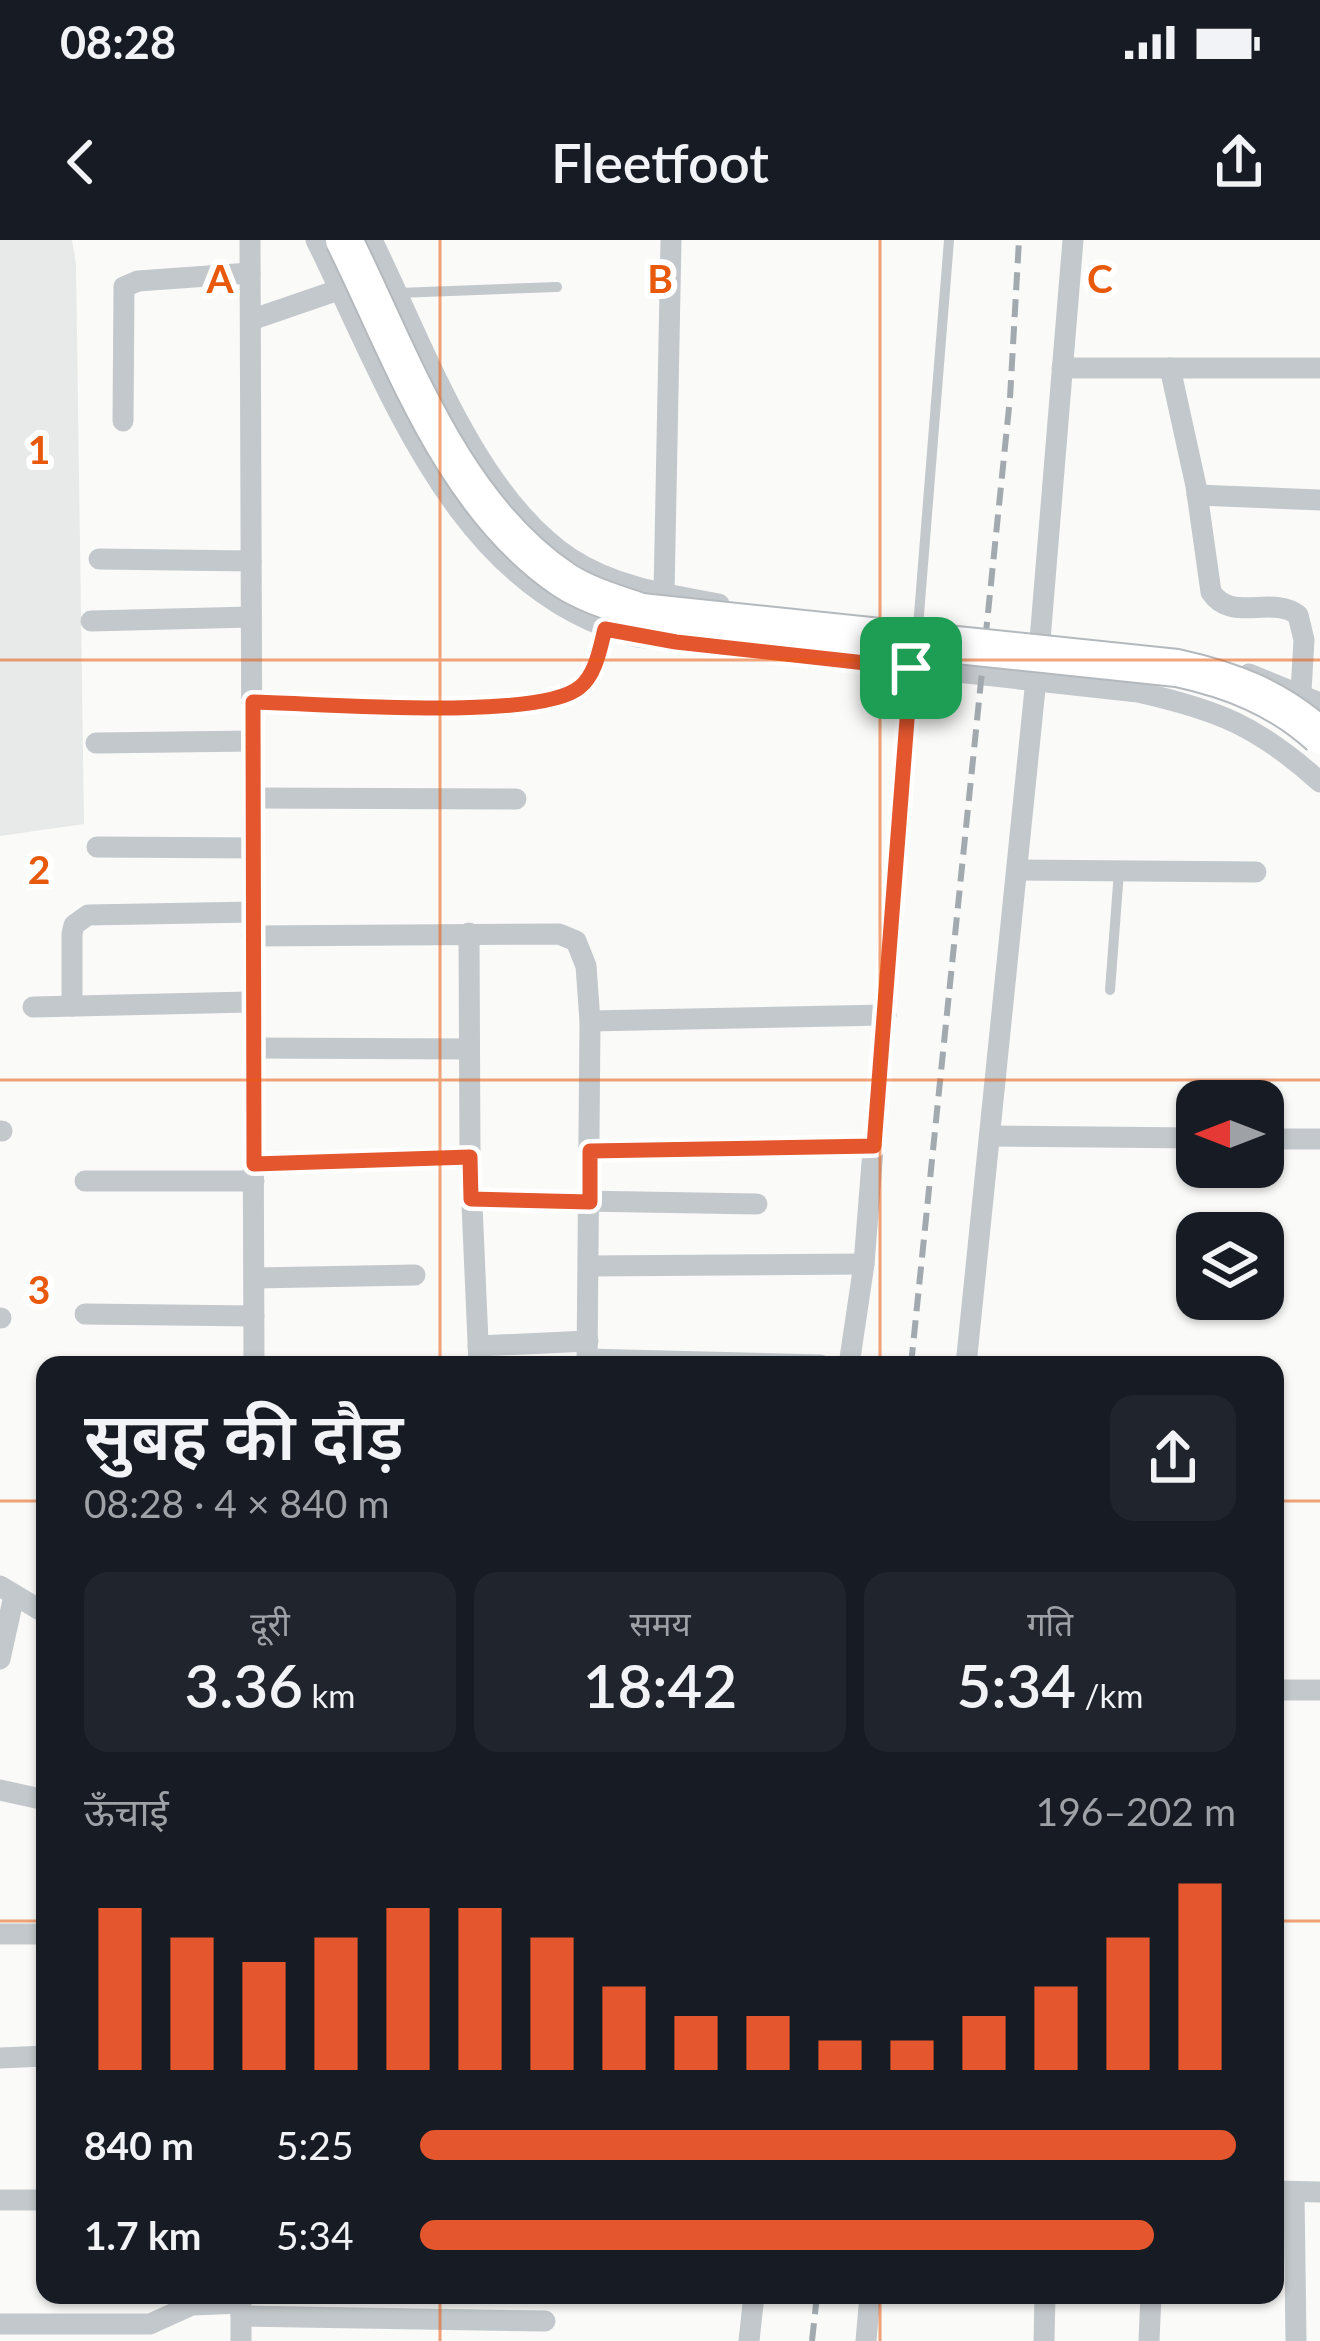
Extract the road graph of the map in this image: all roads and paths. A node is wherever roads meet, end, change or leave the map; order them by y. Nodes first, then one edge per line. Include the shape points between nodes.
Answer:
1 (250, 240) edge
2 (316, 240) edge
3 (344, 240) edge
4 (372, 240) edge
5 (671, 240) edge
6 (949, 240) edge
7 (1072, 240) edge
8 (250, 273) junction
9 (556, 287) dead end
10 (340, 289) junction
11 (398, 293) junction
12 (251, 320) junction
13 (1062, 368) junction
14 (1170, 368) junction
15 (1320, 368) edge
16 (123, 422) dead end
17 (1197, 495) junction
18 (1320, 500) edge
19 (99, 559) dead end
20 (251, 561) junction
21 (664, 594) junction
22 (251, 617) junction
23 (91, 621) dead end
24 (918, 627) junction
25 (605, 629) junction
26 (1040, 640) junction
27 (911, 668) junction
28 (1035, 682) junction
29 (1311, 697) edge
30 (253, 702) junction
31 (1320, 736) edge
32 (253, 741) junction
33 (96, 743) dead end
34 (1320, 782) edge
35 (254, 798) junction
36 (516, 799) dead end
37 (97, 847) dead end
38 (253, 848) junction
39 (1018, 870) junction
40 (1119, 871) junction
41 (1256, 872) dead end
42 (253, 912) junction
43 (469, 933) junction
44 (252, 936) junction
45 (1110, 990) dead end
46 (250, 1002) junction
47 (33, 1006) dead end
48 (72, 1006) junction
49 (886, 1015) junction
50 (590, 1022) junction
51 (254, 1048) junction
52 (469, 1049) junction
53 (991, 1136) junction
54 (1176, 1138) edge
55 (1284, 1139) edge
56 (1320, 1139) edge
57 (874, 1146) junction
58 (590, 1151) junction
59 (470, 1157) junction
60 (254, 1172) junction
61 (85, 1181) dead end
62 (471, 1199) junction
63 (590, 1202) junction
64 (757, 1204) dead end
65 (864, 1264) junction
66 (590, 1266) junction
67 (415, 1275) dead end
68 (254, 1278) junction
69 (85, 1314) dead end
70 (254, 1316) junction
71 (478, 1355) edge
72 (588, 1355) edge
73 (254, 1356) edge
74 (850, 1356) edge
75 (967, 1356) edge
76 (7, 1591) edge
77 (36, 1608) edge
78 (0, 1659) edge
79 (1284, 1690) edge
80 (1320, 1690) edge
81 (0, 1790) edge
82 (36, 1798) edge
83 (0, 1934) edge
84 (36, 1934) edge
85 (36, 2056) edge
86 (0, 2058) edge
87 (1285, 2192) edge
88 (1320, 2192) edge
89 (0, 2200) edge
90 (36, 2200) edge
91 (753, 2304) edge
92 (870, 2304) edge
93 (1045, 2304) edge
94 (1150, 2304) edge
95 (242, 2305) edge
96 (545, 2321) dead end
97 (0, 2324) edge
98 (241, 2341) edge
99 (749, 2341) edge
100 (866, 2341) edge
101 (1045, 2341) edge
102 (1149, 2341) edge
103 (1296, 2341) edge

1 - 8 street
2 - 10 street
3 - 31 highway, bridge via 477,495 568,583 662,615 1177,668 1267,697
4 - 11 street
5 - 21 street
6 - 24 lane
7 - 13 street
8 - 12 street
8 - 16 street via 124,287
9 - 11 lane
10 - 12 street
10 - 25 street via 463,517 531,587
11 - 21 street via 490,472 530,524 572,560
12 - 20 street
13 - 14 street
13 - 26 street
14 - 15 street
14 - 17 street
17 - 18 street
17 - 29 street via 1211,592 1231,607 1298,615
19 - 20 street
20 - 22 street
21 - 24 street
22 - 23 street
22 - 30 street
24 - 26 street
25 - 27 street
25 - 30 street via 586,681 557,700
26 - 28 street
26 - 29 street via 1229,667
27 - 28 street
27 - 49 street
28 - 34 street via 1211,708 1279,745
28 - 39 street
30 - 32 street
32 - 33 street
32 - 35 street
35 - 36 street
35 - 38 street
37 - 38 street
38 - 42 street
39 - 40 street
39 - 53 street
40 - 41 street
40 - 45 lane
42 - 44 street
42 - 48 street via 79,919
43 - 44 street
43 - 50 street via 576,941
43 - 52 street
44 - 46 street
46 - 48 street
46 - 51 street
47 - 48 street
49 - 50 street
49 - 57 street
50 - 58 street
51 - 52 street
51 - 60 street
52 - 59 street
53 - 54 street
53 - 75 street
55 - 56 street
57 - 58 street
57 - 65 street
58 - 63 street
59 - 60 street
59 - 62 street
60 - 61 street
60 - 68 street
62 - 63 street
62 - 71 street
63 - 64 street
63 - 66 street
65 - 66 street
65 - 74 street
66 - 72 street
67 - 68 street
68 - 70 street
69 - 70 street
70 - 73 street
71 - 72 street
76 - 77 street
76 - 78 street
79 - 80 street
81 - 82 street
83 - 84 street
85 - 86 street
87 - 88 street
87 - 103 street
89 - 90 street
91 - 99 street
92 - 100 street
93 - 101 street
94 - 102 street
95 - 96 street
95 - 97 street via 192,2305 150,2324
95 - 98 street

